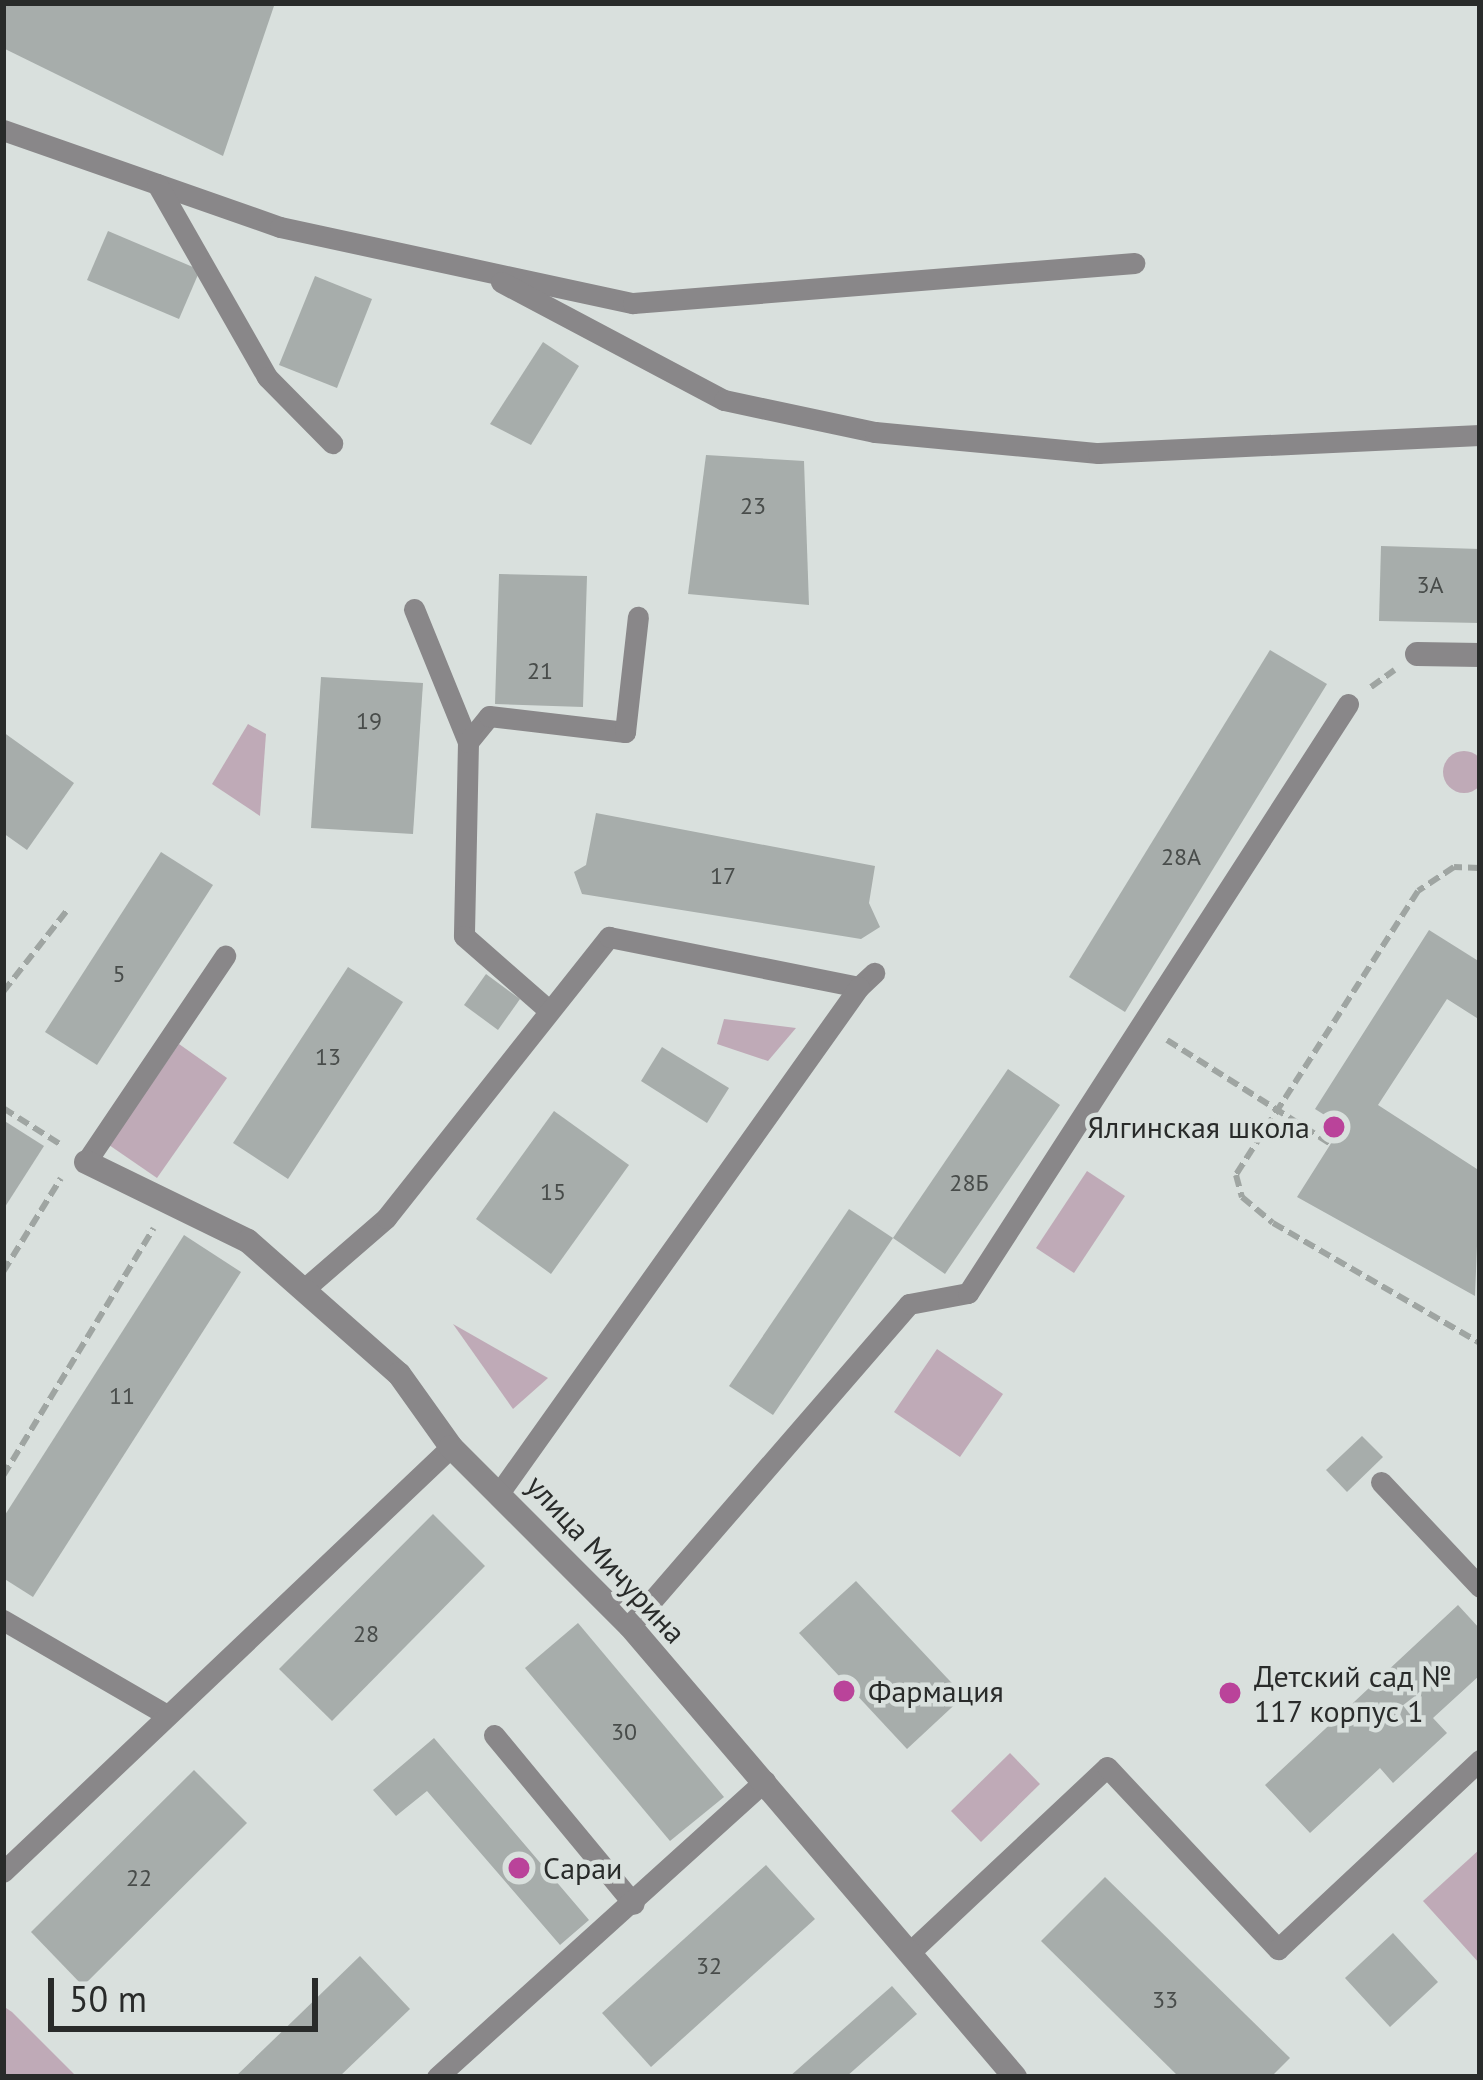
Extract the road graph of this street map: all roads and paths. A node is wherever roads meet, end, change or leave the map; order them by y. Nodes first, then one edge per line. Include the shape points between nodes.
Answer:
1 (3, 130) edge
2 (157, 184) junction
3 (1134, 262) dead end
4 (471, 268) junction
5 (1480, 435) edge
6 (332, 443) dead end
7 (414, 609) dead end
8 (638, 617) dead end
9 (1417, 654) joint
10 (1480, 656) edge
11 (1348, 704) joint
12 (468, 742) junction
13 (1480, 868) edge
14 (68, 909) dead end
15 (225, 956) dead end
16 (3, 992) edge
17 (544, 1006) junction
18 (1142, 1024) junction
19 (1273, 1107) junction
20 (3, 1108) edge
21 (1331, 1144) dead end
22 (81, 1158) junction
23 (172, 1204) junction
24 (3, 1272) edge
25 (303, 1290) junction
26 (1480, 1343) edge
27 (451, 1447) junction
28 (3, 1476) edge
29 (1381, 1482) dead end
30 (502, 1489) junction
31 (1480, 1587) edge
32 (3, 1620) edge
33 (630, 1626) junction
34 (167, 1715) junction
35 (494, 1735) dead end
36 (1480, 1760) edge
37 (765, 1781) junction
38 (3, 1872) edge
39 (634, 1904) junction
40 (910, 1952) junction
41 (436, 2077) edge
42 (1016, 2077) edge

1 - 2 lane
2 - 4 lane via 280,227
2 - 6 lane via 267,376
3 - 4 lane via 633,303
4 - 5 lane via 724,400 874,432 1098,453
7 - 12 lane
8 - 12 lane via 626,732 489,716
9 - 10 street
9 - 11 path
11 - 18 lane
12 - 17 lane via 464,936
13 - 19 path via 1454,867 1418,891
14 - 16 path
15 - 22 lane
17 - 25 lane via 386,1218
17 - 30 lane via 609,937 866,980
18 - 19 path
18 - 33 lane via 968,1293 909,1304
19 - 21 path
19 - 26 path via 1240,1156 1242,1197
20 - 22 path
22 - 23 street, улица Мичурина
22 - 24 path
23 - 25 street, улица Мичурина via 248,1241
23 - 28 path
25 - 27 street, улица Мичурина via 399,1374
27 - 30 street, улица Мичурина
27 - 34 lane
29 - 31 lane
30 - 33 street, улица Мичурина
32 - 34 lane
33 - 37 street, улица Мичурина
34 - 38 lane
35 - 39 lane
36 - 40 lane via 1278,1949 1107,1767
37 - 39 lane
37 - 40 street, улица Мичурина
39 - 41 lane
40 - 42 street, улица Мичурина

